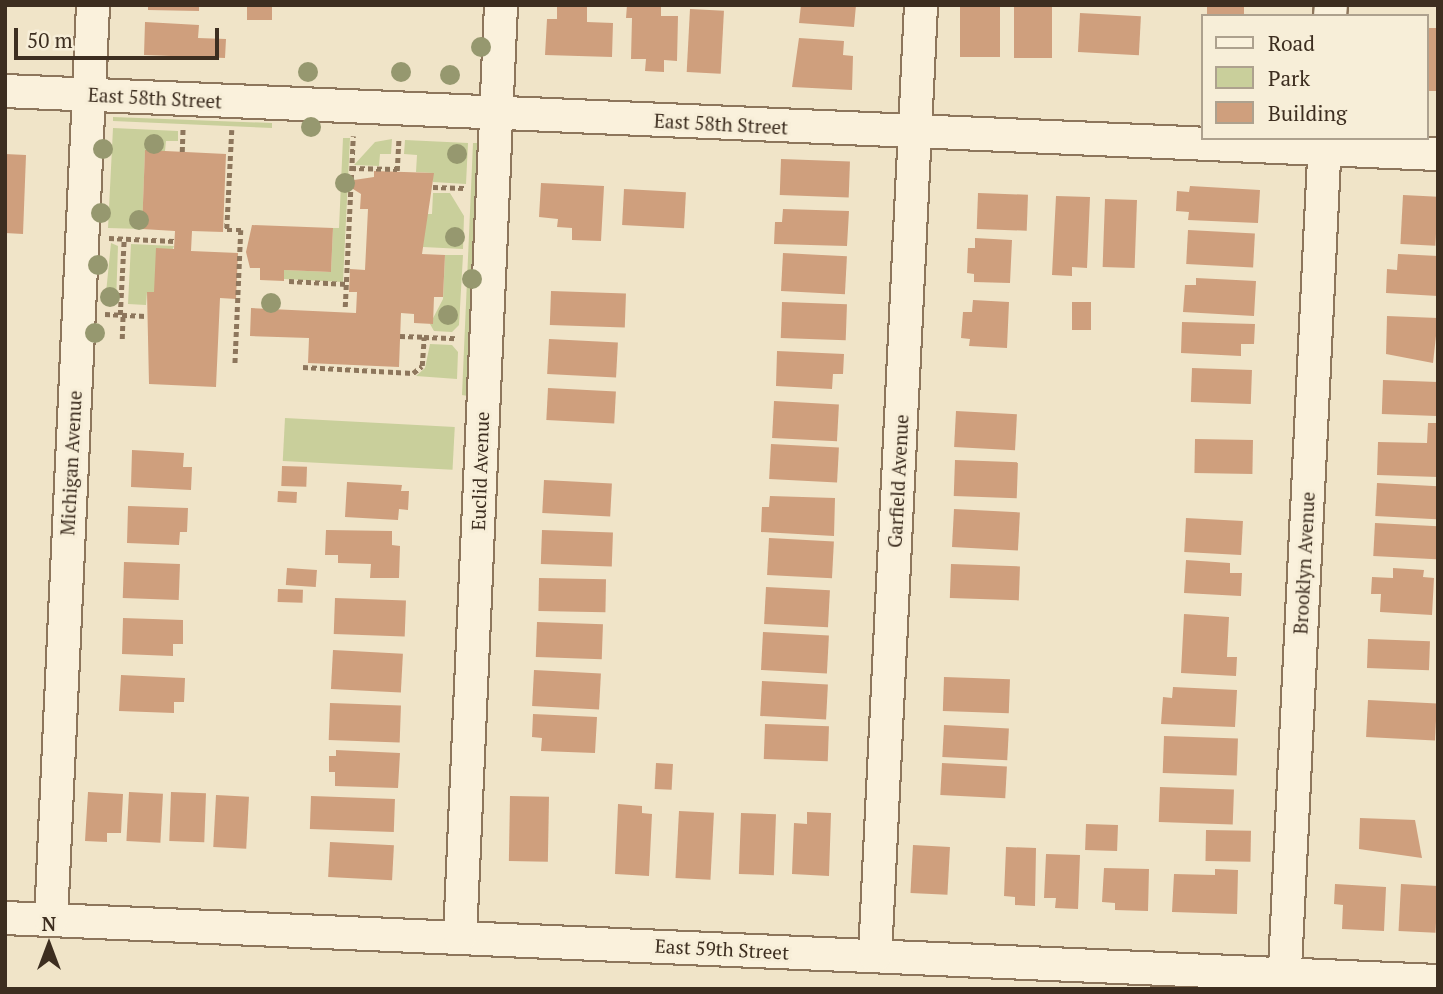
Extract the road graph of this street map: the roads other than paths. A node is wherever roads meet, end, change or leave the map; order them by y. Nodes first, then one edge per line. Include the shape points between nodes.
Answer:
1 (93, 5) edge
2 (501, 5) edge
3 (921, 5) edge
4 (5, 91) edge
5 (89, 95) junction
6 (496, 114) junction
7 (915, 133) junction
8 (1324, 144) edge
9 (1438, 154) edge
10 (5, 918) edge
11 (51, 920) junction
12 (460, 937) junction
13 (875, 956) junction
14 (1284, 981) edge
15 (1438, 981) edge

1 - 5 street, Michigan Avenue
2 - 6 street, Euclid Avenue
3 - 7 street, Garfield Avenue
4 - 5 street, East 58th Street
5 - 6 street, East 58th Street
5 - 11 street, Michigan Avenue
6 - 7 street, East 58th Street
6 - 12 street, Euclid Avenue
7 - 8 street, East 58th Street
7 - 13 street, Garfield Avenue
8 - 9 street, East 58th Street
8 - 14 street, Brooklyn Avenue
10 - 11 street, East 59th Street
11 - 12 street, East 59th Street
12 - 13 street, East 59th Street
13 - 14 street, East 59th Street
14 - 15 street, East 59th Street

